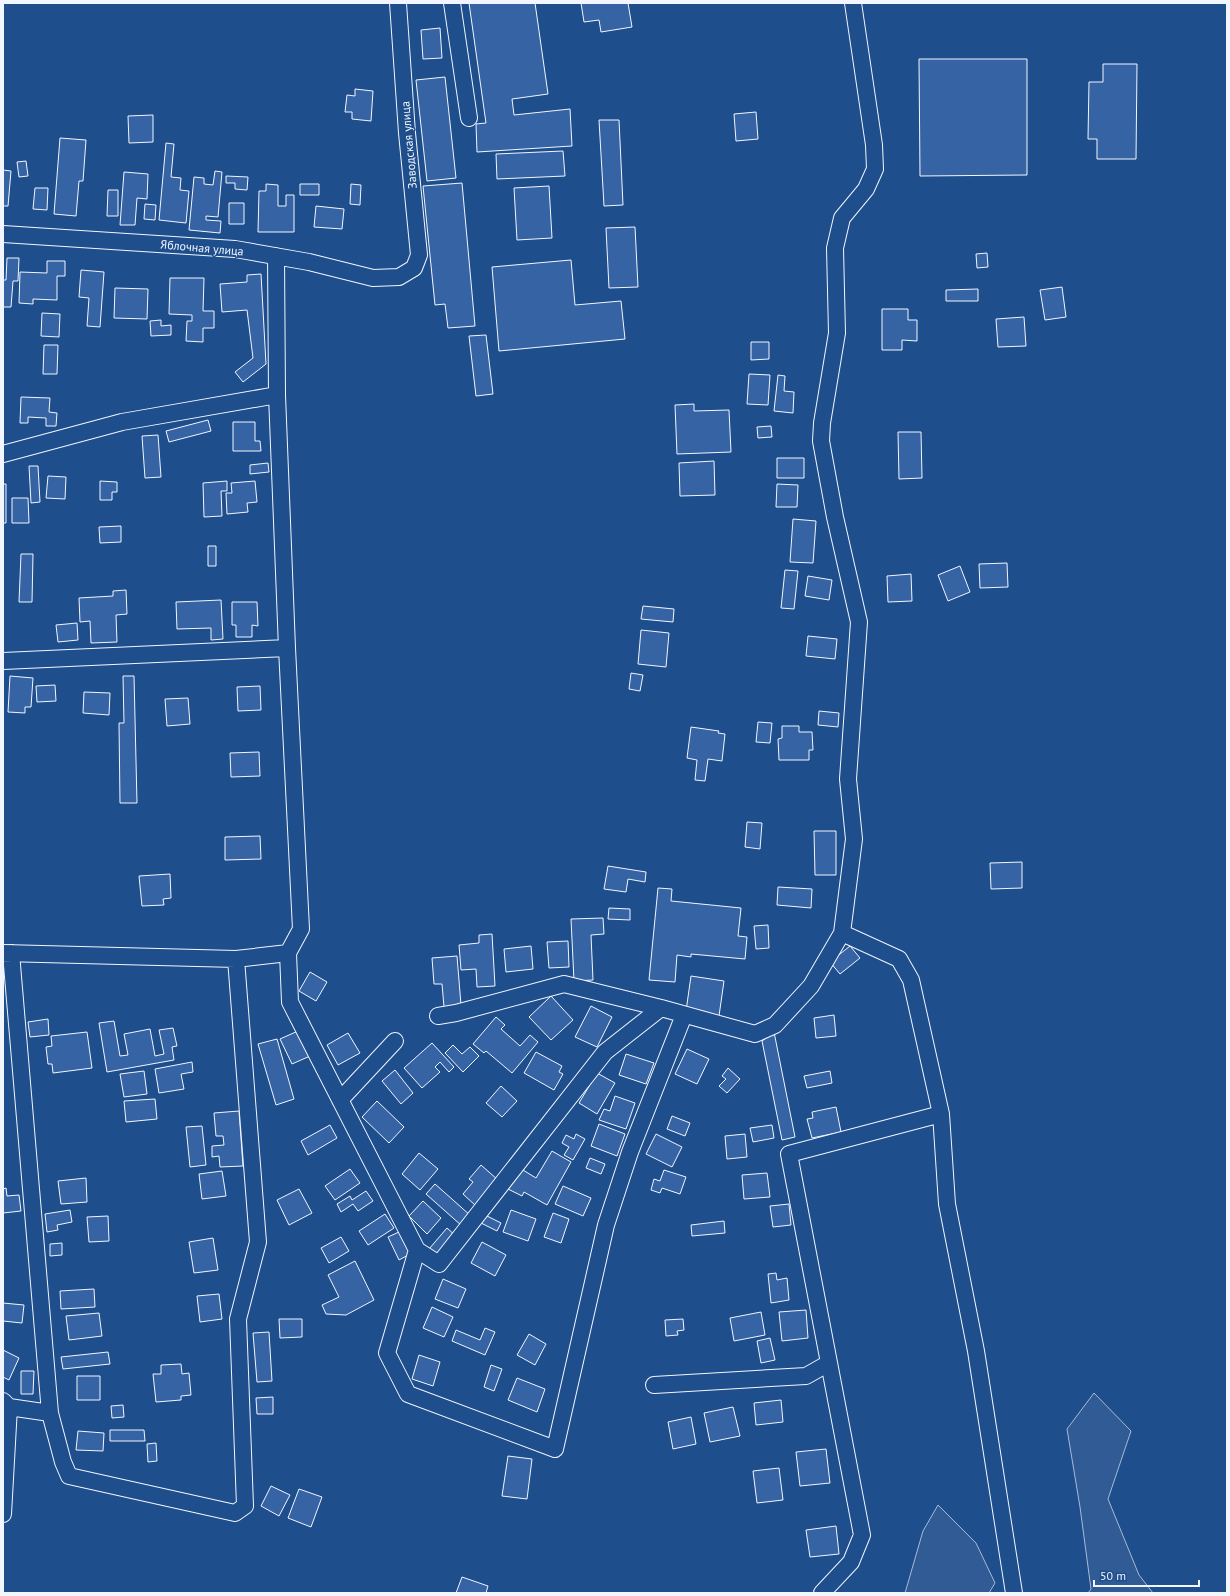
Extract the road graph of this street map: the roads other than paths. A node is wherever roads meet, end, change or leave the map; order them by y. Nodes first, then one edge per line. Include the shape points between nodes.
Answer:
1 (398, 3) edge
2 (452, 3) edge
3 (853, 3) edge
4 (469, 118) dead end
5 (3, 234) edge
6 (276, 256) junction
7 (399, 276) joint
8 (277, 395) junction
9 (3, 454) edge
10 (287, 648) junction
11 (3, 661) edge
12 (842, 933) junction
13 (7, 953) edge
14 (288, 953) junction
15 (236, 959) junction
16 (661, 1008) junction
17 (684, 1015) junction
18 (438, 1016) dead end
19 (395, 1041) dead end
20 (340, 1100) junction
21 (941, 1114) junction
22 (417, 1250) junction
23 (829, 1363) junction
24 (654, 1386) dead end
25 (6, 1404) edge
26 (50, 1413) junction
27 (3, 1514) edge
28 (822, 1593) edge
29 (1014, 1593) edge

1 - 7 street, Заводская улица via 419,255 414,268
2 - 4 street
3 - 12 street via 874,145 875,169 866,189 842,218 835,248 837,333 821,441 834,517 859,622 848,779 854,839
5 - 6 street, Яблочная улица via 235,249
6 - 7 street, Яблочная улица via 373,278
6 - 8 street
8 - 9 street via 122,422
8 - 10 street
10 - 11 street
10 - 14 street via 301,929
12 - 17 street via 811,986 774,1025 755,1034
12 - 21 street via 899,959 911,980
13 - 15 street
13 - 26 street
14 - 15 street
14 - 20 street via 290,1002
15 - 26 street via 258,1242 238,1319 245,1506 235,1512 69,1476
16 - 17 street
16 - 18 street via 564,984
16 - 22 street via 605,1052 440,1264
17 - 22 street via 630,1152 606,1225 555,1449 408,1394 387,1353
19 - 20 street
20 - 22 street
21 - 23 street via 789,1154
21 - 29 street via 947,1204 976,1351
23 - 24 street via 806,1376
23 - 28 street via 862,1535 852,1562
25 - 26 street
25 - 27 street

